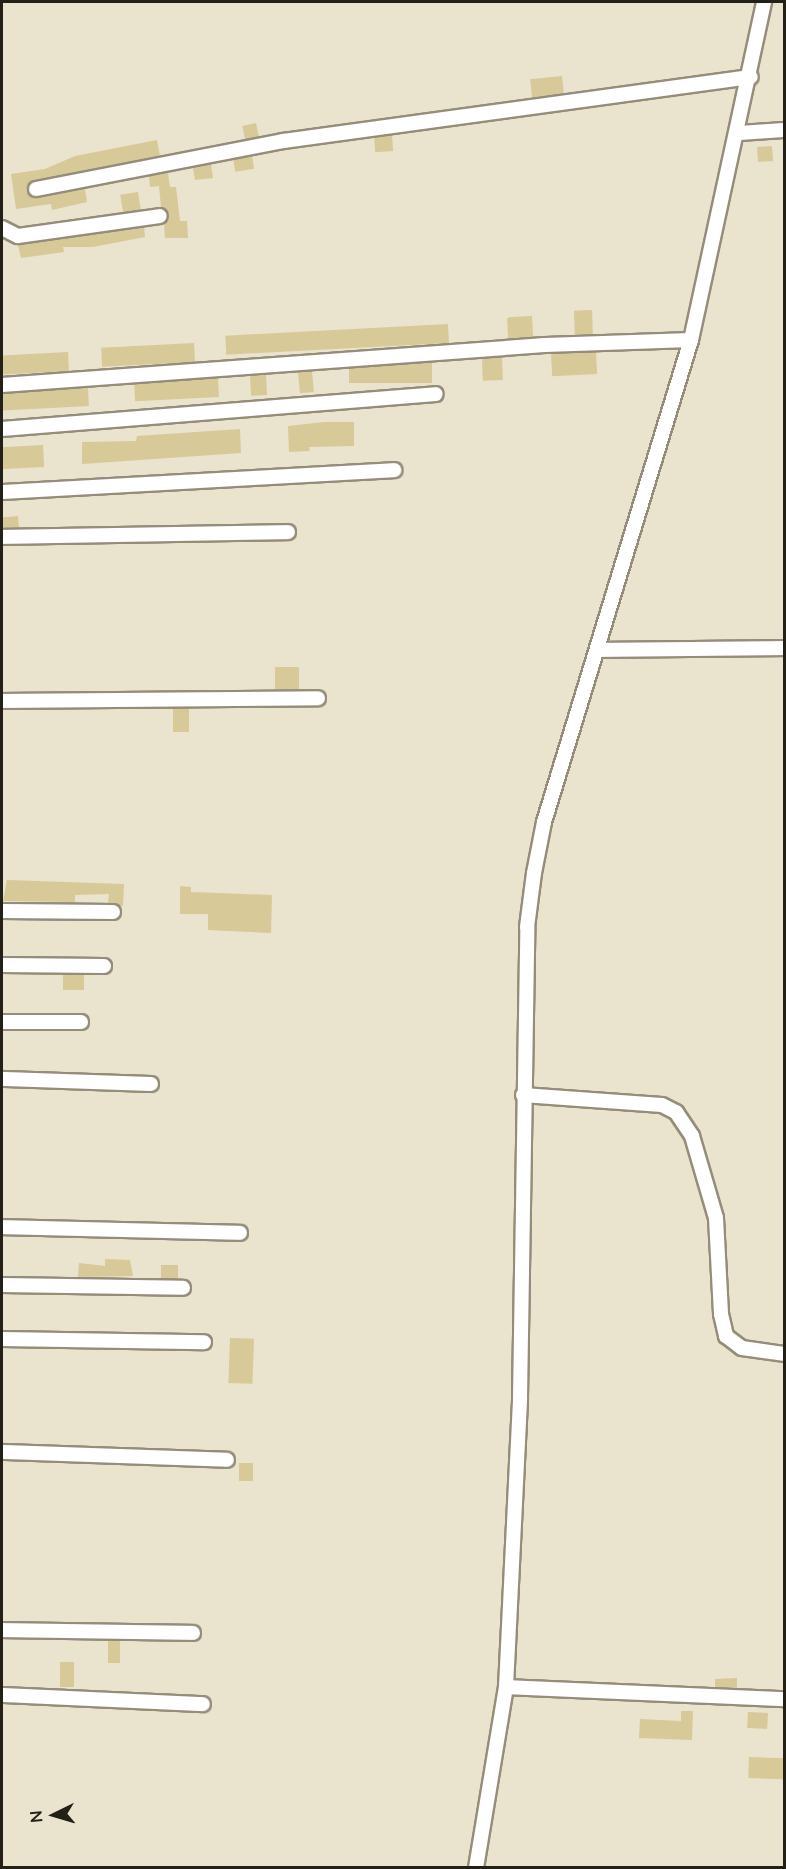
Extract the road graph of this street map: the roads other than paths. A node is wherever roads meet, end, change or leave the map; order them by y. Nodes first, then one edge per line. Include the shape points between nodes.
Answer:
1 (764, 2) edge
2 (747, 78) junction
3 (784, 130) edge
4 (739, 133) junction
5 (36, 189) dead end
6 (160, 216) dead end
7 (2, 228) edge
8 (691, 340) junction
9 (2, 385) edge
10 (436, 394) dead end
11 (2, 429) edge
12 (394, 470) dead end
13 (2, 492) edge
14 (288, 532) dead end
15 (2, 537) edge
16 (784, 648) edge
17 (597, 650) junction
18 (318, 698) dead end
19 (2, 701) edge
20 (2, 911) edge
21 (113, 912) dead end
22 (2, 965) edge
23 (104, 966) dead end
24 (2, 1022) edge
25 (81, 1022) dead end
26 (2, 1079) edge
27 (151, 1084) dead end
28 (523, 1095) junction
29 (2, 1227) edge
30 (240, 1233) dead end
31 (2, 1285) edge
32 (183, 1288) dead end
33 (2, 1338) edge
34 (204, 1342) dead end
35 (784, 1354) edge
36 (2, 1452) edge
37 (227, 1460) dead end
38 (2, 1630) edge
39 (193, 1634) dead end
40 (506, 1687) junction
41 (2, 1695) edge
42 (784, 1699) edge
43 (203, 1704) dead end
44 (476, 1868) edge

1 - 2 street
2 - 4 street
2 - 5 street via 283,141
3 - 4 street
4 - 8 street
6 - 7 street via 18,236
8 - 9 street via 660,339
8 - 17 street
10 - 11 street
12 - 13 street
14 - 15 street
16 - 17 street
17 - 28 street via 544,822 534,873 527,927
18 - 19 street
20 - 21 street
22 - 23 street
24 - 25 street
26 - 27 street
28 - 35 street via 662,1105 676,1112 692,1136 716,1218 726,1336 742,1348
28 - 40 street via 520,1398
29 - 30 street
31 - 32 street
33 - 34 street
36 - 37 street
38 - 39 street
40 - 42 street
40 - 44 street
41 - 43 street

